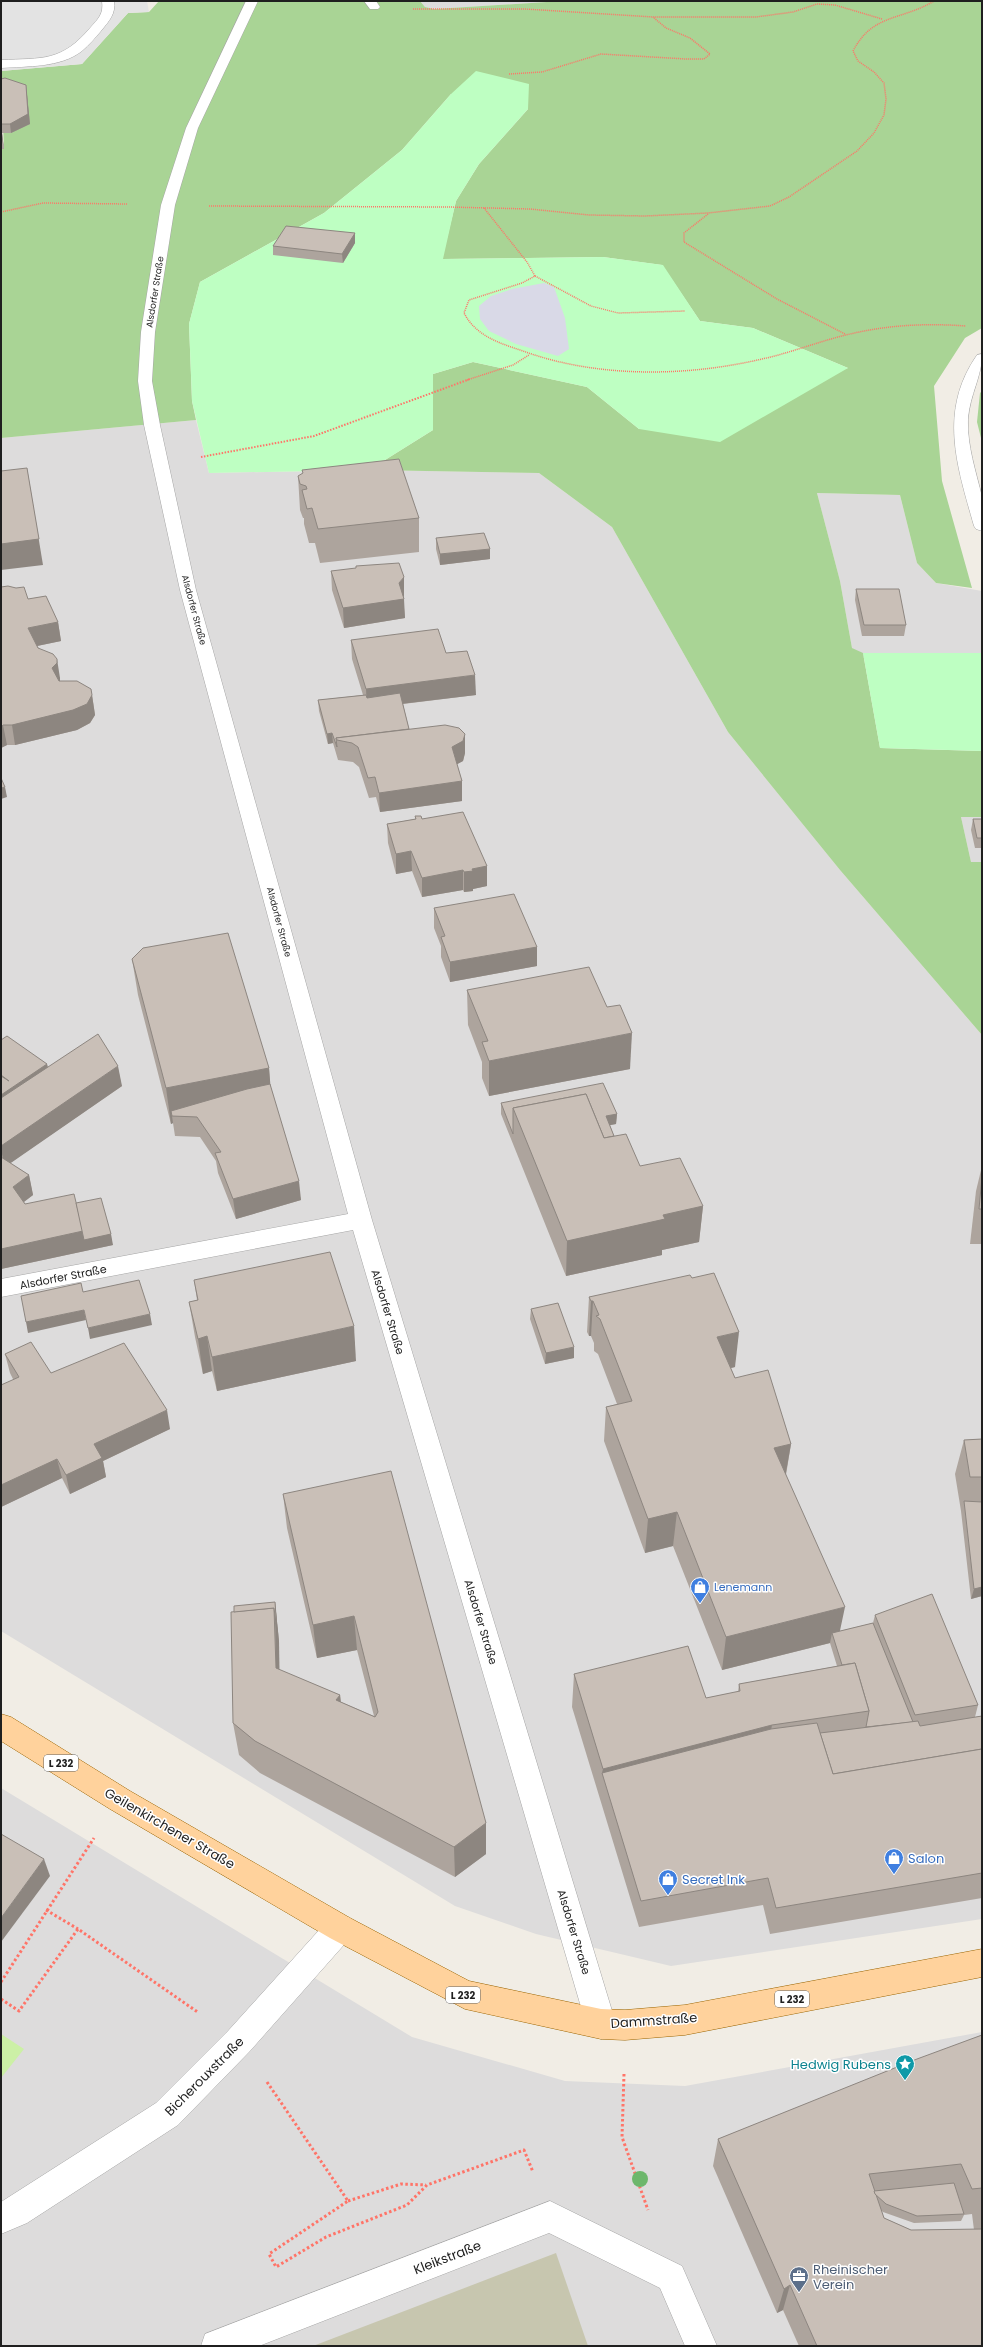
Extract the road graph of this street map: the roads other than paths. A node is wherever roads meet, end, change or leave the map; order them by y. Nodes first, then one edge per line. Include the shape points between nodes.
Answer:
1 (108, 1) edge
2 (252, 1) edge
3 (1, 64) edge
4 (982, 358) edge
5 (982, 526) edge
6 (361, 1220) junction
7 (1, 1288) edge
8 (1, 1726) edge
9 (340, 1928) junction
10 (982, 1963) edge
11 (613, 2024) junction
12 (1, 2218) edge
13 (217, 2346) edge
14 (701, 2346) edge

1 - 3 street via 110,13 76,50 39,61
2 - 6 street, Alsdorfer Straße via 192,128 168,205 148,332 145,381 159,463 188,590
4 - 5 street via 968,381 961,403 960,436 967,474
6 - 7 street, Alsdorfer Straße
6 - 11 street, Alsdorfer Straße via 526,1773
8 - 9 main road, Geilenkirchener Straße / L 232 via 120,1800
9 - 11 main road, Dammstraße / L 232 via 465,1995
9 - 12 street, Bicherouxstraße via 239,2041 167,2114 16,2212
10 - 11 main road, Dammstraße / L 232 via 685,2020
13 - 14 street, Kleikstraße via 550,2217 671,2277

